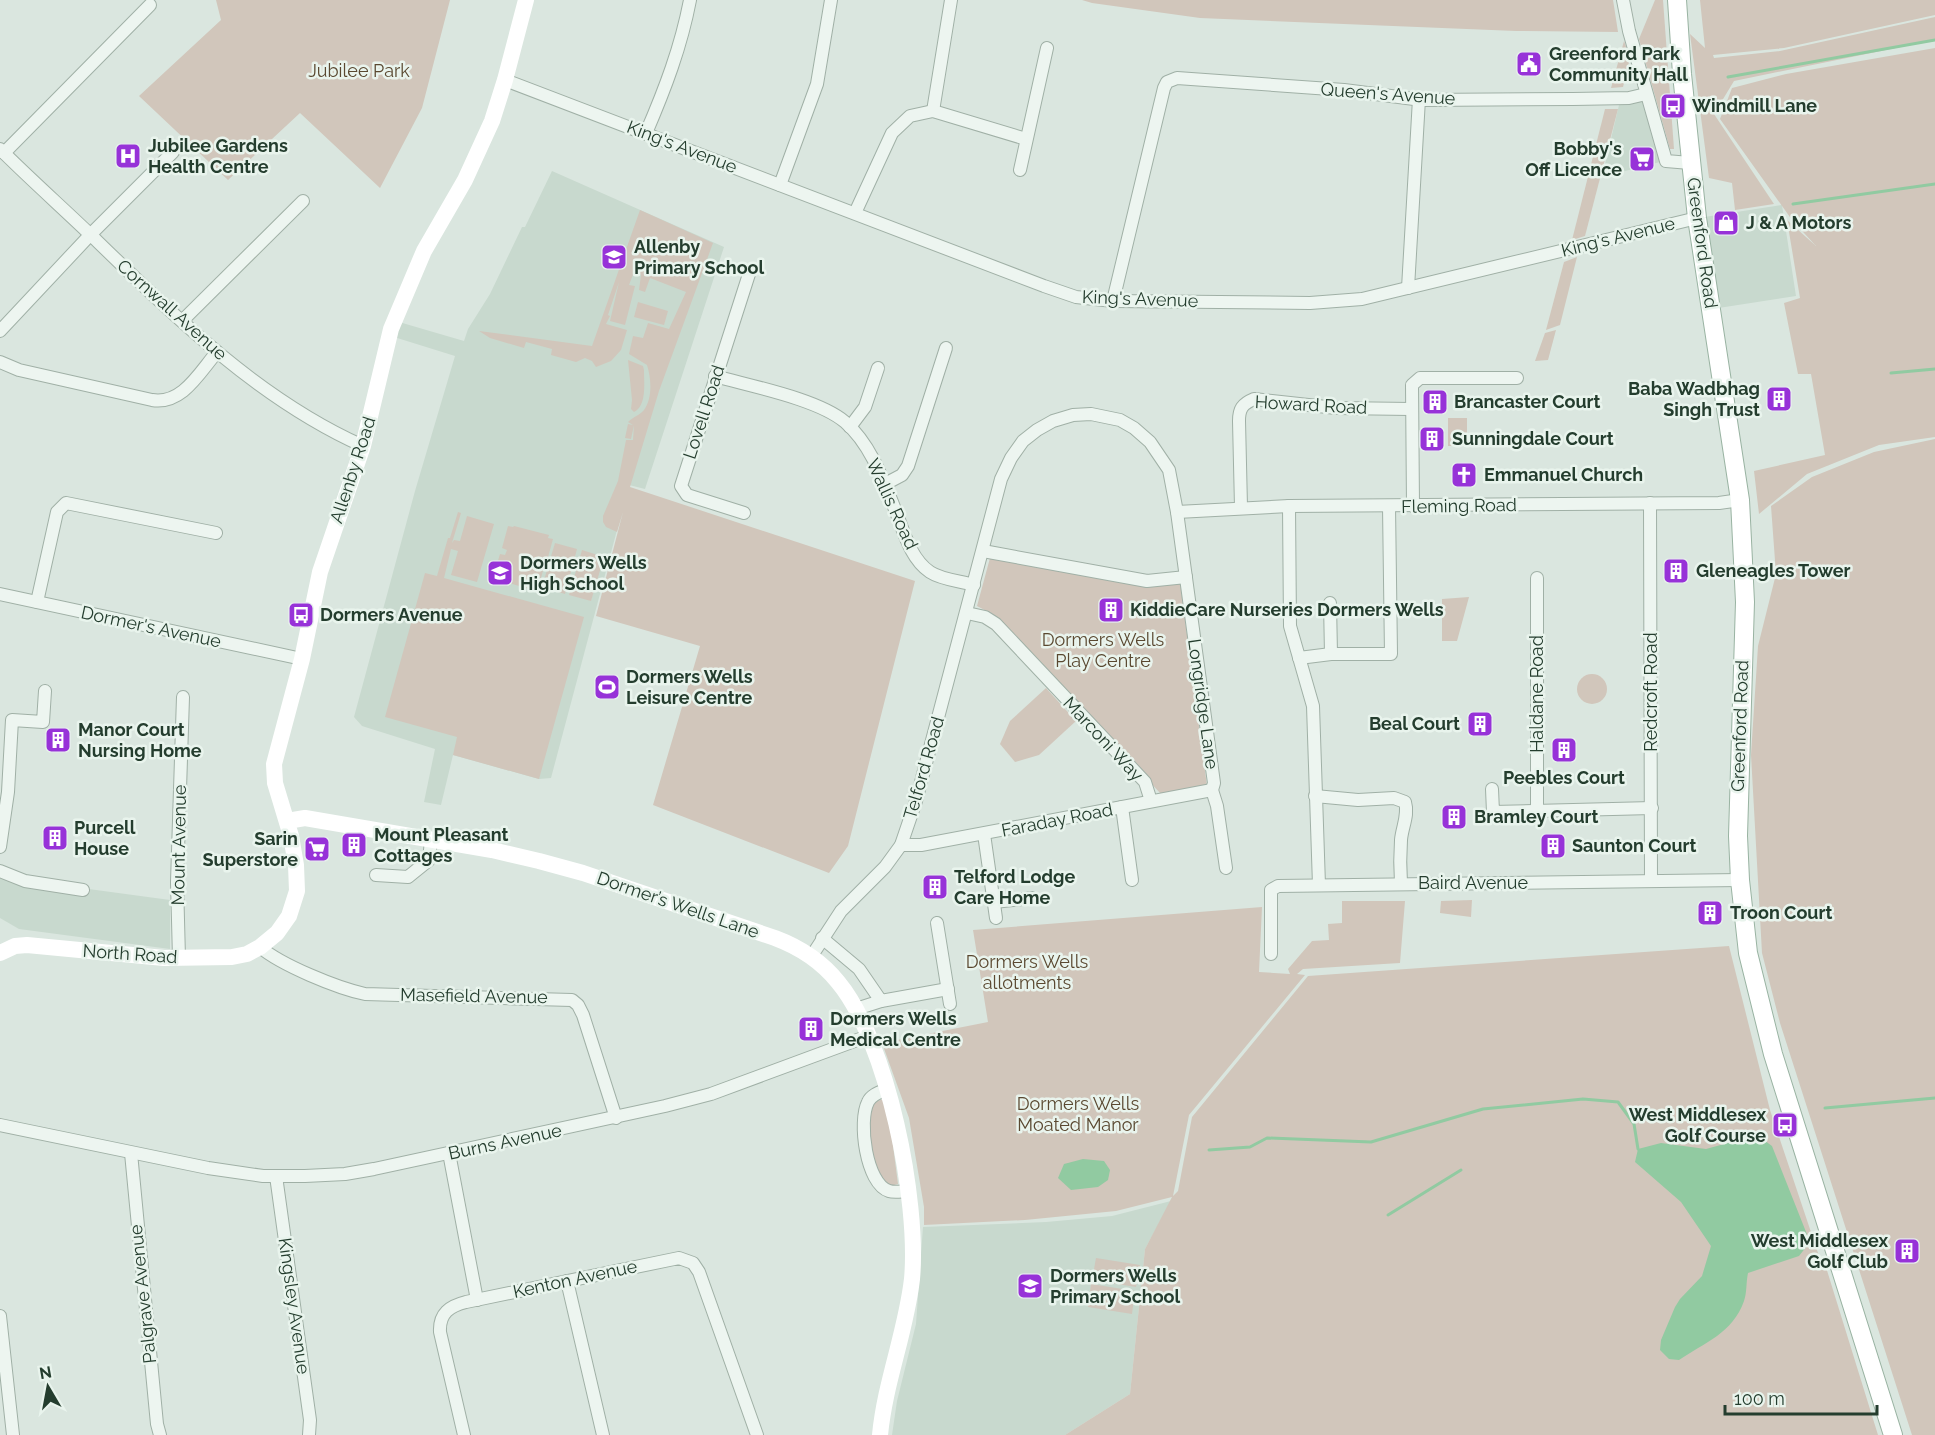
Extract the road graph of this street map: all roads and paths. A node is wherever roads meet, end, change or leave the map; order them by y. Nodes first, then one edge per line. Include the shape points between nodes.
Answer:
1 (526, 0) edge
2 (690, 0) edge
3 (831, 0) edge
4 (951, 0) edge
5 (1623, 0) edge
6 (1677, 0) edge
7 (150, 5) dead end
8 (1047, 48) dead end
9 (505, 80) junction
10 (1646, 94) junction
11 (1419, 99) junction
12 (933, 111) junction
13 (646, 133) junction
14 (1026, 139) junction
15 (2, 151) edge
16 (173, 152) dead end
17 (1690, 163) junction
18 (1020, 170) dead end
19 (780, 185) junction
20 (303, 201) dead end
21 (855, 213) junction
22 (1697, 218) junction
23 (90, 235) junction
24 (750, 271) dead end
25 (1408, 288) junction
26 (1113, 301) junction
27 (182, 321) junction
28 (0, 331) edge
29 (946, 348) dead end
30 (217, 352) junction
31 (0, 362) edge
32 (878, 368) dead end
33 (715, 376) junction
34 (1517, 378) dead end
35 (1411, 409) junction
36 (850, 427) junction
37 (363, 446) junction
38 (885, 484) junction
39 (1740, 500) junction
40 (1650, 503) junction
41 (1289, 506) junction
42 (1389, 506) junction
43 (1413, 506) junction
44 (1241, 507) junction
45 (1178, 512) junction
46 (744, 513) dead end
47 (216, 533) dead end
48 (982, 550) junction
49 (1186, 577) junction
50 (1537, 578) dead end
51 (974, 585) junction
52 (0, 594) edge
53 (37, 602) junction
54 (1330, 603) dead end
55 (967, 613) junction
56 (1331, 654) junction
57 (1299, 658) junction
58 (302, 659) junction
59 (45, 691) dead end
60 (183, 697) dead end
61 (1492, 789) dead end
62 (1212, 790) junction
63 (1315, 796) junction
64 (1151, 801) junction
65 (1122, 807) junction
66 (1652, 808) junction
67 (1537, 811) junction
68 (287, 821) junction
69 (984, 834) junction
70 (431, 840) junction
71 (901, 844) junction
72 (0, 847) edge
73 (1226, 868) dead end
74 (0, 871) edge
75 (376, 875) dead end
76 (1132, 880) dead end
77 (1740, 880) junction
78 (1651, 881) junction
79 (1401, 884) junction
80 (1318, 885) junction
81 (83, 890) dead end
82 (1032, 897) dead end
83 (994, 902) junction
84 (996, 918) dead end
85 (937, 923) dead end
86 (822, 938) junction
87 (260, 947) junction
88 (0, 953) edge
89 (1271, 954) dead end
90 (811, 957) junction
91 (178, 958) junction
92 (948, 989) junction
93 (881, 1000) junction
94 (950, 1004) dead end
95 (856, 1009) junction
96 (868, 1036) junction
97 (887, 1089) junction
98 (616, 1118) junction
99 (0, 1125) edge
100 (131, 1153) junction
101 (448, 1154) junction
102 (276, 1176) junction
103 (908, 1191) junction
104 (567, 1281) junction
105 (477, 1300) junction
106 (0, 1318) edge
107 (12, 1435) edge
108 (160, 1435) edge
109 (309, 1435) edge
110 (464, 1435) edge
111 (603, 1435) edge
112 (757, 1435) edge
113 (880, 1435) edge
114 (1893, 1435) edge

1 - 9 street, Allenby Road
2 - 13 street via 668,82
3 - 19 street via 817,84
4 - 12 street
5 - 10 street
6 - 17 main road, Greenford Road
7 - 15 street
8 - 14 street
9 - 13 street, King's Avenue
9 - 37 street, Allenby Road via 477,154 424,251 391,329
10 - 11 street, Queen's Avenue via 1551,100
10 - 17 street via 1666,161
11 - 25 street
11 - 26 street, Queen's Avenue via 1186,77 1167,82
12 - 14 street
12 - 21 street via 910,116 892,133
13 - 19 street, King's Avenue
14 - 18 street
15 - 23 street, Cornwall Avenue
16 - 23 street
17 - 22 main road, Greenford Road
19 - 21 street, King's Avenue
20 - 27 street
21 - 26 street, King's Avenue via 1076,297
22 - 25 street, King's Avenue
22 - 39 main road, Greenford Road
23 - 27 street, Cornwall Avenue
23 - 28 street
24 - 33 street, Lovell Road
25 - 26 street, King's Avenue via 1362,299 1310,303
27 - 30 street, Cornwall Avenue
29 - 38 street via 908,466 902,475
30 - 31 street via 178,396 159,401 19,370
30 - 37 street, Cornwall Avenue via 281,399
32 - 36 street via 865,407
33 - 36 street, Wallis Road via 819,406
33 - 46 street, Lovell Road via 681,486 687,495
34 - 35 street via 1419,378 1412,386
35 - 43 street
35 - 44 street, Howard Road via 1336,408 1254,399 1245,402 1239,410
36 - 38 street, Wallis Road
37 - 58 street, Allenby Road via 325,555
38 - 51 street, Wallis Road via 908,542 923,566 933,574
39 - 40 street, Fleming Road
39 - 77 main road, Greenford Road via 1744,602 1738,790
40 - 43 street, Fleming Road
40 - 66 street, Redcroft Road
41 - 42 street, Fleming Road
41 - 44 street, Fleming Road
41 - 57 street via 1290,626
42 - 43 street, Fleming Road
42 - 56 street via 1391,654
44 - 45 street, Fleming Road
45 - 48 street, Telford Road via 1168,471 1144,436 1111,417 1073,415 1046,424 1017,449 1001,479
45 - 49 street, Longridge Lane
47 - 53 street via 66,503 57,512
48 - 49 street via 1138,580
48 - 51 street, Telford Road
49 - 62 street, Longridge Lane
50 - 67 street, Haldane Road
51 - 55 street, Telford Road
52 - 53 street, Dormer's Avenue
53 - 58 street, Dormer's Avenue
54 - 56 street
55 - 64 street, Marconi Way via 996,624 1144,782
55 - 71 street, Telford Road
56 - 57 street
57 - 63 street via 1313,706
58 - 68 street, Allenby Road via 274,764 275,783
59 - 72 street via 43,722 12,720
60 - 91 street, Mount Avenue
61 - 67 street via 1493,812
62 - 64 street, Faraday Road
62 - 73 street, Longridge Lane
63 - 79 street via 1394,798 1405,802
63 - 80 street
64 - 65 street, Faraday Road
65 - 69 street, Faraday Road
65 - 76 street
66 - 67 street
66 - 78 street, Redcroft Road
68 - 70 street, Dormer’s Wells Lane via 305,818
68 - 87 street, Allenby Road via 296,865 296,897 286,922
69 - 71 street, Faraday Road via 921,845
69 - 83 street
70 - 75 street via 429,860 408,877
70 - 90 street, Dormer’s Wells Lane via 492,850 583,873 775,938
71 - 86 street, Telford Road
74 - 81 street via 24,881
77 - 78 street, Baird Avenue
77 - 114 main road, Greenford Road via 1748,953 1773,1054
78 - 79 street, Baird Avenue
79 - 80 street, Baird Avenue
80 - 89 street, Baird Avenue via 1278,886 1271,890
82 - 83 street
83 - 84 street
85 - 92 street
86 - 90 street, Telford Road
86 - 93 street via 859,969
87 - 91 street, North Road via 240,956
87 - 98 street, Masefield Avenue via 272,957 365,994 572,1000 583,1015
88 - 91 street, North Road via 27,945
90 - 95 street, Dormer’s Wells Lane via 837,980
92 - 93 street
92 - 94 street
93 - 95 street
95 - 96 street, Dormer’s Wells Lane
96 - 97 street, Dormer’s Wells Lane
96 - 98 street, Burns Avenue via 711,1094
97 - 103 street, Dormer’s Wells Lane
97 - 103 street via 867,1104 866,1149 884,1188 890,1192
98 - 101 street, Burns Avenue
99 - 100 street, Burns Avenue
100 - 102 street, Burns Avenue
100 - 108 street, Palgrave Avenue
101 - 102 street, Burns Avenue via 357,1172
101 - 105 street
102 - 109 street, Kingsley Avenue
103 - 113 street, Dormer’s Wells Lane via 911,1286
104 - 105 street, Kenton Avenue
104 - 111 street
104 - 112 street, Kenton Avenue via 673,1258 688,1260 699,1272
105 - 110 street, Kenton Avenue via 448,1309 440,1321
106 - 107 street

